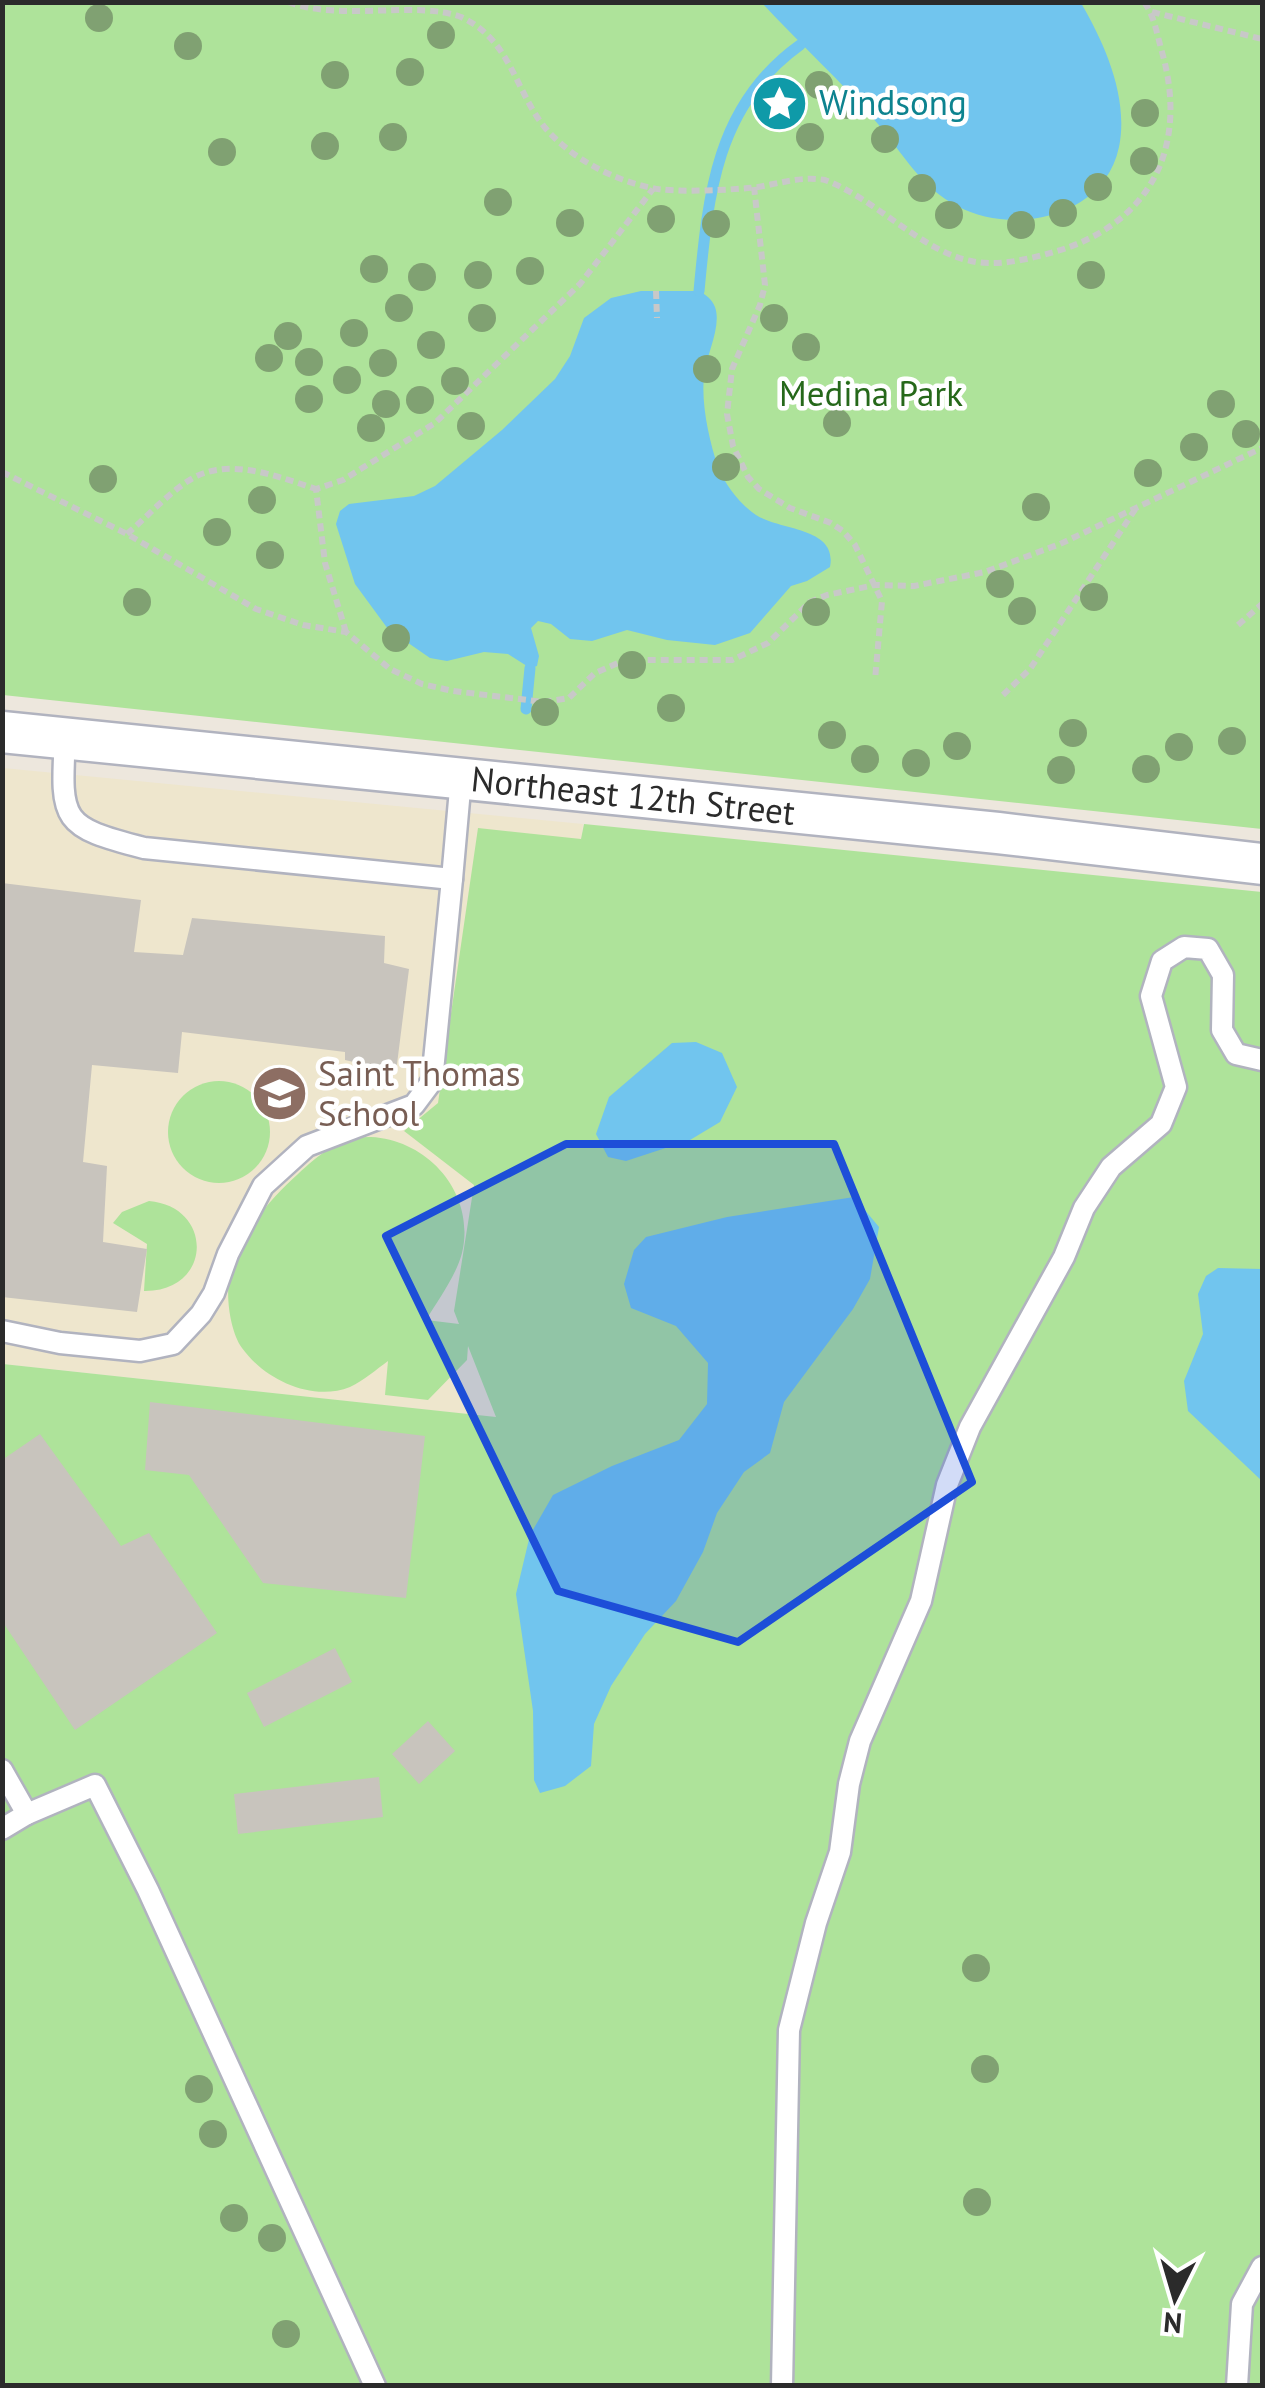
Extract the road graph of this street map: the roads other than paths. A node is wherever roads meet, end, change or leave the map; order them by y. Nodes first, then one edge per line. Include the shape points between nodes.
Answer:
1 (2, 732) edge
2 (64, 738) junction
3 (460, 778) junction
4 (1262, 864) edge
5 (452, 879) junction
6 (1262, 1060) edge
7 (2, 1331) edge
8 (2, 1770) edge
9 (27, 1814) junction
10 (2, 1829) edge
11 (1262, 2268) edge
12 (375, 2386) edge
13 (782, 2386) edge
14 (1237, 2386) edge

1 - 2 street, Northeast 12th Street
2 - 3 street, Northeast 12th Street
2 - 5 lane via 62,796 73,820 97,836 144,848
3 - 4 street, Northeast 12th Street
3 - 5 lane
5 - 7 lane via 432,1081 414,1105 307,1146 262,1186 214,1293 172,1344 140,1351
6 - 13 lane via 1236,1054 1222,1030 1223,975 1208,949 1184,947 1162,961 1151,996 1176,1087 1162,1124 1112,1168 1084,1208 970,1426 947,1485 921,1602 860,1741 840,1852 789,2030
8 - 9 lane
9 - 10 lane
9 - 12 lane via 95,1785
11 - 14 lane via 1242,2304

